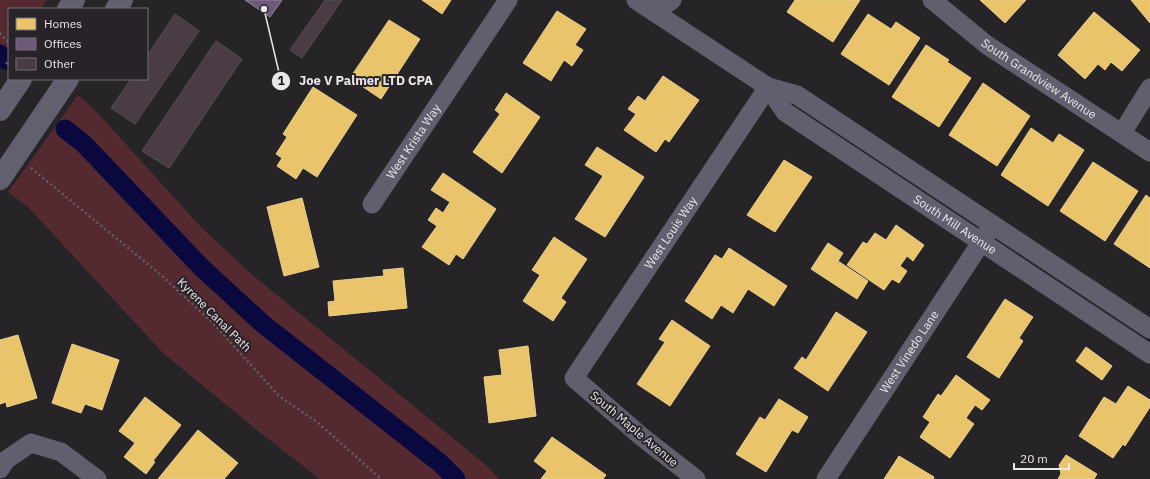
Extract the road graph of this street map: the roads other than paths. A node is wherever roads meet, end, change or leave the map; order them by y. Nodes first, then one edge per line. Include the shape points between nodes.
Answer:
1 (508, 0) edge
2 (636, 0) edge
3 (672, 0) edge
4 (932, 0) edge
5 (656, 6) edge
6 (20, 80) edge
7 (67, 80) edge
8 (768, 87) junction
9 (1150, 88) edge
10 (0, 110) edge
11 (1122, 133) junction
12 (1150, 152) edge
13 (0, 180) edge
14 (372, 204) dead end
15 (993, 225) junction
16 (982, 242) junction
17 (1150, 329) edge
18 (1150, 354) edge
19 (574, 378) joint
20 (0, 469) edge
21 (97, 479) edge
22 (696, 479) edge
23 (826, 479) edge

1 - 14 street, West Krista Way
2 - 5 street, South Mill Avenue
3 - 5 street
4 - 11 street, South Grandview Avenue via 987,45
5 - 8 street, South Mill Avenue
6 - 10 main road
7 - 13 main road
8 - 15 street, South Mill Avenue via 797,95
8 - 16 street, South Mill Avenue via 785,112
8 - 19 street, West Louis Way
9 - 11 street
11 - 12 street, South Grandview Avenue
15 - 16 street, West Vinedo Lane
15 - 17 street, South Mill Avenue
16 - 18 street, South Mill Avenue
16 - 23 street, West Vinedo Lane
19 - 22 street, South Maple Avenue via 642,437
20 - 21 street via 6,460 31,443 61,452

